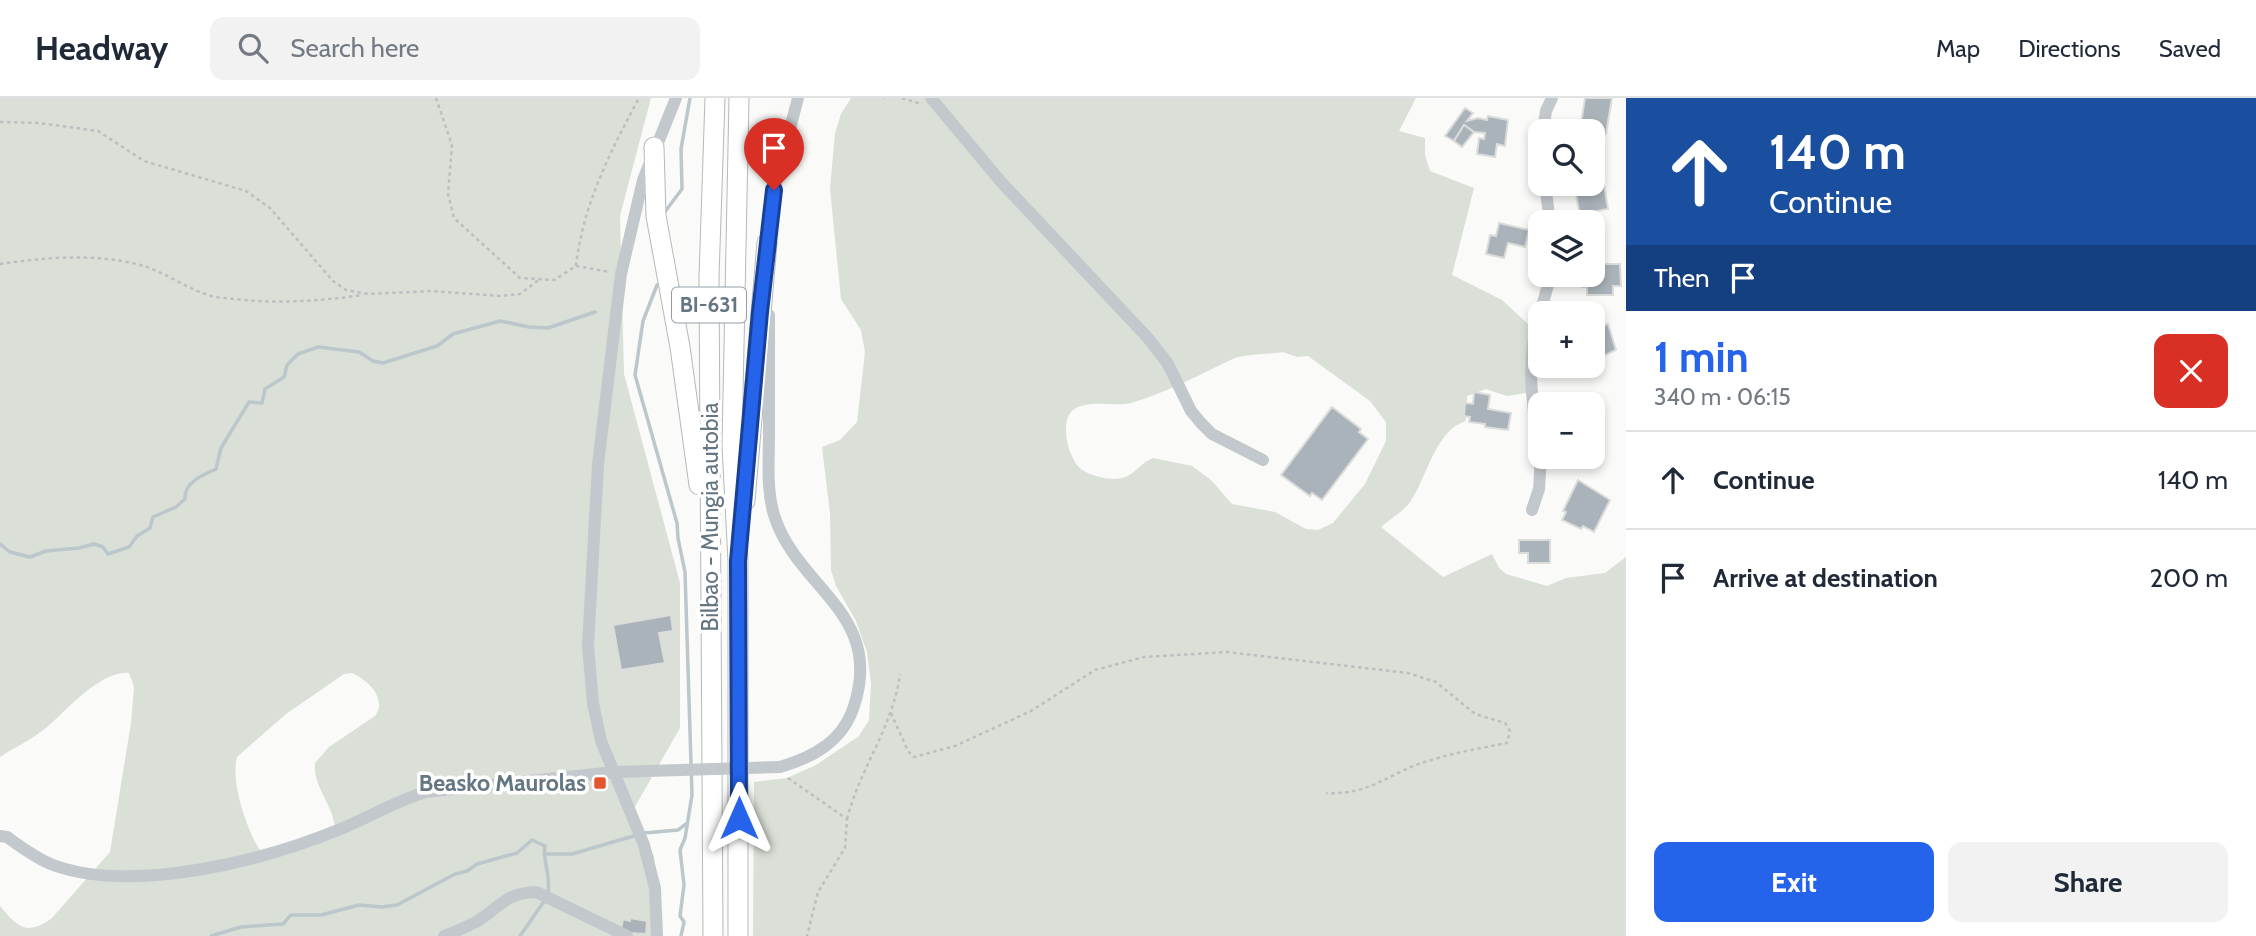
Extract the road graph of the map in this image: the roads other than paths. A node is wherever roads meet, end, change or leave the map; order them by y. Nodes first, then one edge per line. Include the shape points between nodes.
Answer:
1 (676, 98) edge
2 (715, 98) edge
3 (739, 98) edge
4 (798, 98) edge
5 (1552, 98) edge
6 (934, 101) edge
7 (1545, 119) edge
8 (654, 147) junction
9 (767, 243) junction
10 (1263, 460) dead end
11 (1540, 469) edge
12 (1532, 510) dead end
13 (709, 513) junction
14 (738, 561) junction
15 (614, 772) junction
16 (0, 836) edge
17 (444, 936) edge
18 (627, 936) edge
19 (657, 936) edge
20 (713, 936) edge
21 (738, 936) edge

1 - 8 street
2 - 13 highway, Bilbao - Mungia autobia / BI-631
3 - 14 highway, Bilbao - Mungia autobia / BI-631 via 732,445
4 - 9 street via 774,190
5 - 7 street
6 - 10 street via 1002,183 1148,338 1201,423 1212,434
8 - 13 highway via 656,216 700,487
8 - 15 street via 621,274 598,464 588,646 593,703
9 - 14 highway
9 - 15 street, bridge via 768,463 775,518 851,629 859,648 861,687 849,724 819,752 780,767
11 - 12 street
13 - 20 highway, Bilbao - Mungia autobia / BI-631
14 - 21 highway, Bilbao - Mungia autobia / BI-631
15 - 16 street via 426,792 310,841 156,875 114,877 77,872 51,864
15 - 19 street via 644,845 655,888
17 - 18 street via 477,921 506,897 536,892

